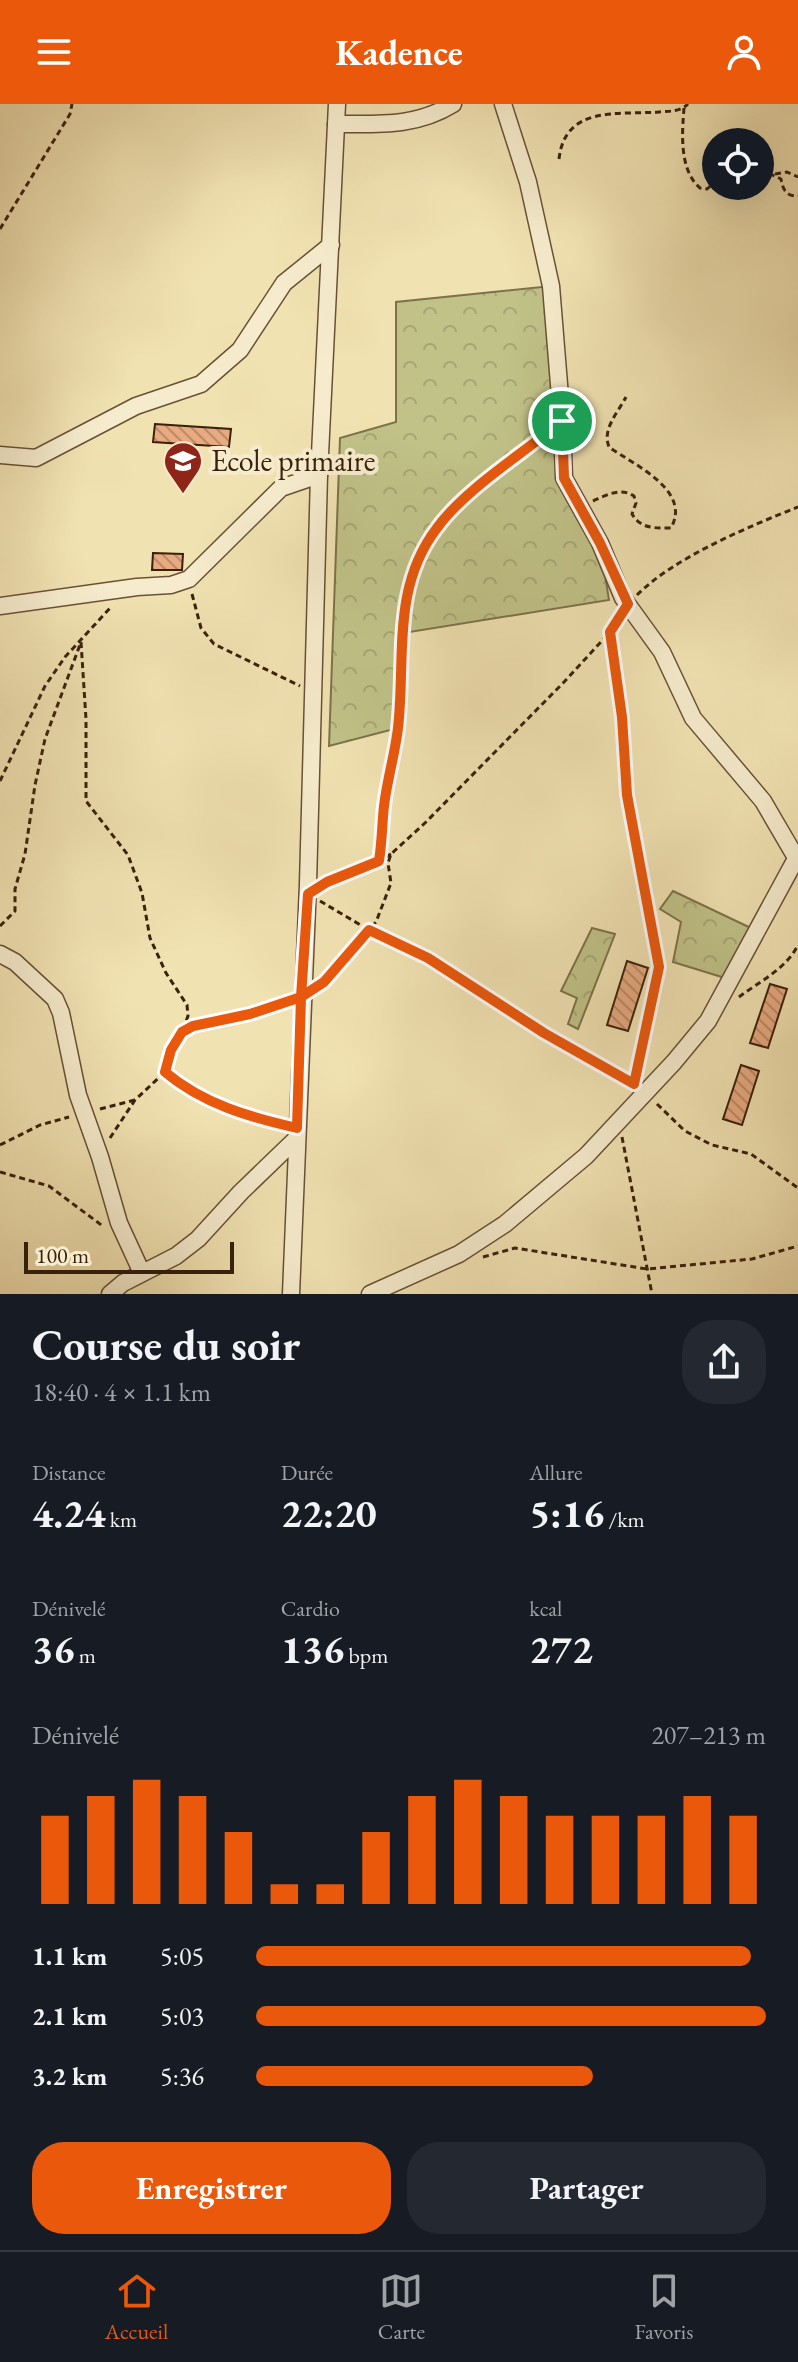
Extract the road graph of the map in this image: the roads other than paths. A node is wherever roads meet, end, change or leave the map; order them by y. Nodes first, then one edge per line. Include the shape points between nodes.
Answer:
1 (337, 104) edge
2 (453, 104) edge
3 (503, 104) edge
4 (336, 124) junction
5 (331, 245) junction
6 (0, 455) edge
7 (319, 475) junction
8 (0, 606) edge
9 (797, 858) edge
10 (0, 954) edge
11 (297, 1133) junction
12 (142, 1273) junction
13 (110, 1294) edge
14 (291, 1294) edge
15 (370, 1294) edge

1 - 4 street
2 - 4 street via 412,122
3 - 9 street via 528,182 551,286 564,478 693,718 763,801
4 - 5 street
5 - 6 street via 284,283 240,350 201,384 136,406 36,458
5 - 7 street
7 - 8 street via 281,488 189,579
7 - 11 street
9 - 15 street via 708,1021 637,1091 586,1156 505,1224 459,1254
10 - 12 street via 55,999 78,1095 119,1223
11 - 12 street via 198,1239
11 - 14 street
12 - 13 street

